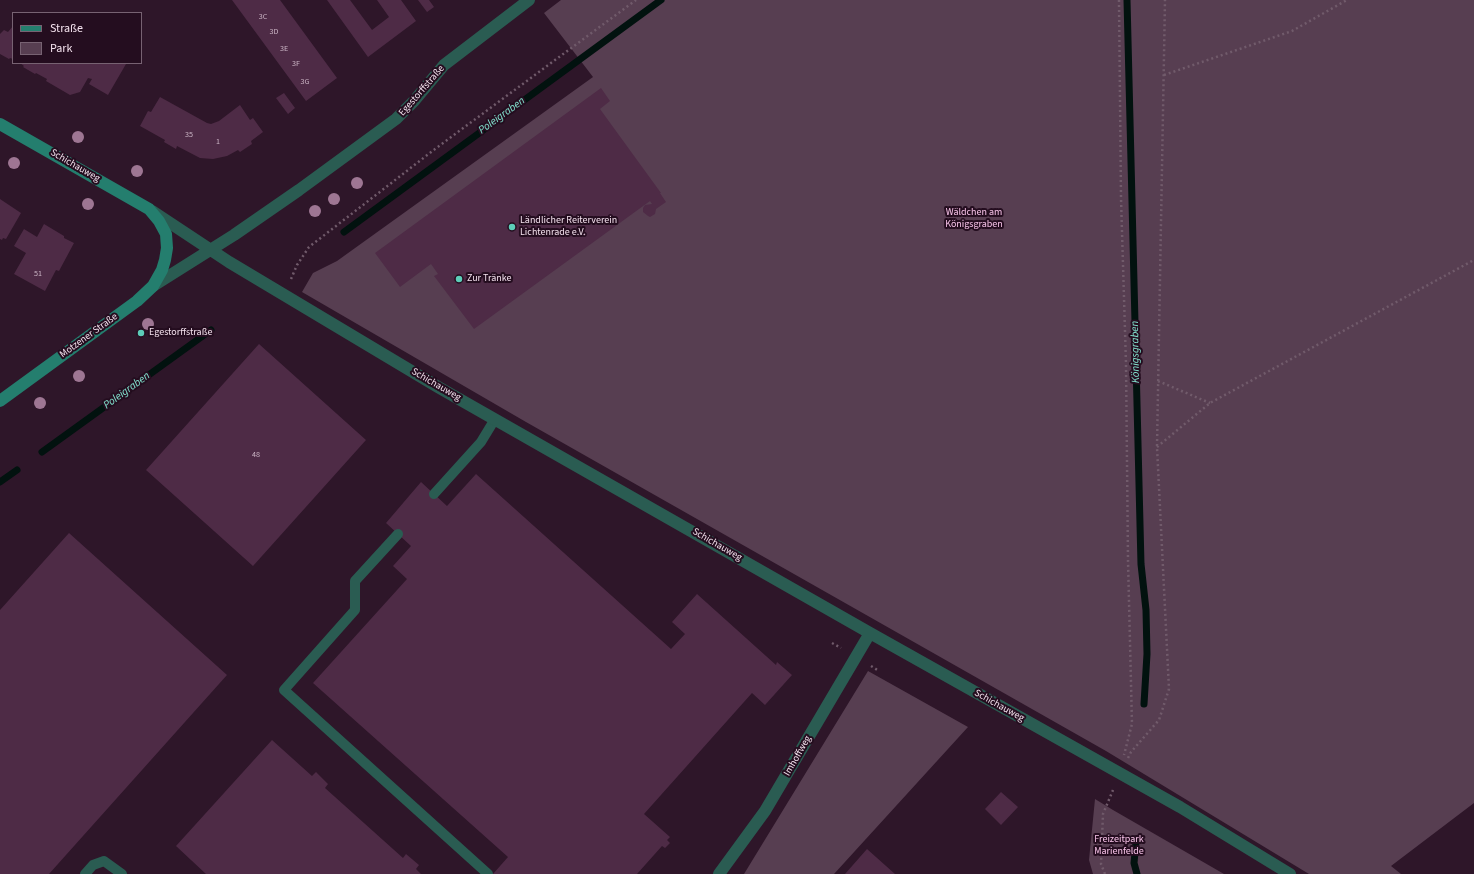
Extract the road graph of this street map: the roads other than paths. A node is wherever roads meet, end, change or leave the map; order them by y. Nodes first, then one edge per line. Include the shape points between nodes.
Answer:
1 (529, 0) edge
2 (0, 124) edge
3 (149, 209) junction
4 (210, 249) junction
5 (165, 260) joint
6 (153, 286) junction
7 (0, 401) edge
8 (495, 419) junction
9 (434, 494) dead end
10 (398, 534) dead end
11 (870, 633) junction
12 (85, 874) edge
13 (122, 874) edge
14 (488, 874) edge
15 (719, 874) edge
16 (1290, 874) edge

1 - 4 street, Egestorffstraße via 444,65 396,119 300,190
2 - 3 street, Schichauweg
3 - 4 street, Schichauweg
3 - 5 street, Schichauweg via 166,234
4 - 6 street, Egestorffstraße
4 - 8 street, Schichauweg via 284,296
5 - 6 street, Motzener Straße
6 - 7 street, Motzener Straße via 137,301
8 - 9 lane via 481,442
8 - 11 street, Schichauweg
10 - 14 lane via 355,581 355,610 284,690
11 - 15 street, Imhoffweg via 765,811
11 - 16 street, Schichauweg via 1180,807
12 - 13 lane via 92,865 104,861

